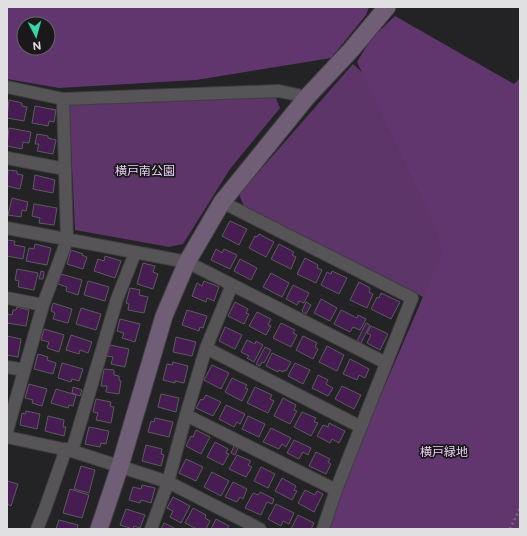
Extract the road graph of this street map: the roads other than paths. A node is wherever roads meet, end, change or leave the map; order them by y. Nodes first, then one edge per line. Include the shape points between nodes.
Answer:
1 (387, 7) edge
2 (7, 88) edge
3 (306, 97) junction
4 (63, 99) junction
5 (7, 158) edge
6 (65, 169) junction
7 (222, 202) junction
8 (7, 228) edge
9 (67, 240) junction
10 (135, 253) junction
11 (187, 262) junction
12 (232, 285) junction
13 (7, 298) edge
14 (43, 305) junction
15 (206, 348) junction
16 (386, 363) junction
17 (7, 367) edge
18 (24, 370) junction
19 (186, 415) junction
20 (361, 427) junction
21 (7, 431) edge
22 (7, 437) edge
23 (69, 450) junction
24 (120, 466) junction
25 (168, 482) junction
26 (336, 490) junction
27 (37, 529) edge
28 (98, 529) edge
29 (151, 529) edge
30 (260, 529) edge
31 (323, 529) edge

1 - 3 street via 351,50
2 - 4 street
3 - 4 street via 279,91
3 - 7 street
4 - 6 street
5 - 6 street
6 - 9 street
7 - 11 street
7 - 16 street via 412,298
8 - 9 street
9 - 10 street
9 - 14 street
10 - 11 street
10 - 23 street via 117,299
11 - 12 street
11 - 24 street via 164,316
12 - 15 street
12 - 16 street
13 - 14 street
14 - 18 street
15 - 19 street
15 - 20 street
16 - 20 street
17 - 18 street
18 - 21 street
19 - 25 street
19 - 26 street
20 - 26 street
22 - 23 street
23 - 24 street
23 - 27 street
24 - 25 street
24 - 28 street
25 - 29 street
25 - 30 street
26 - 31 street

